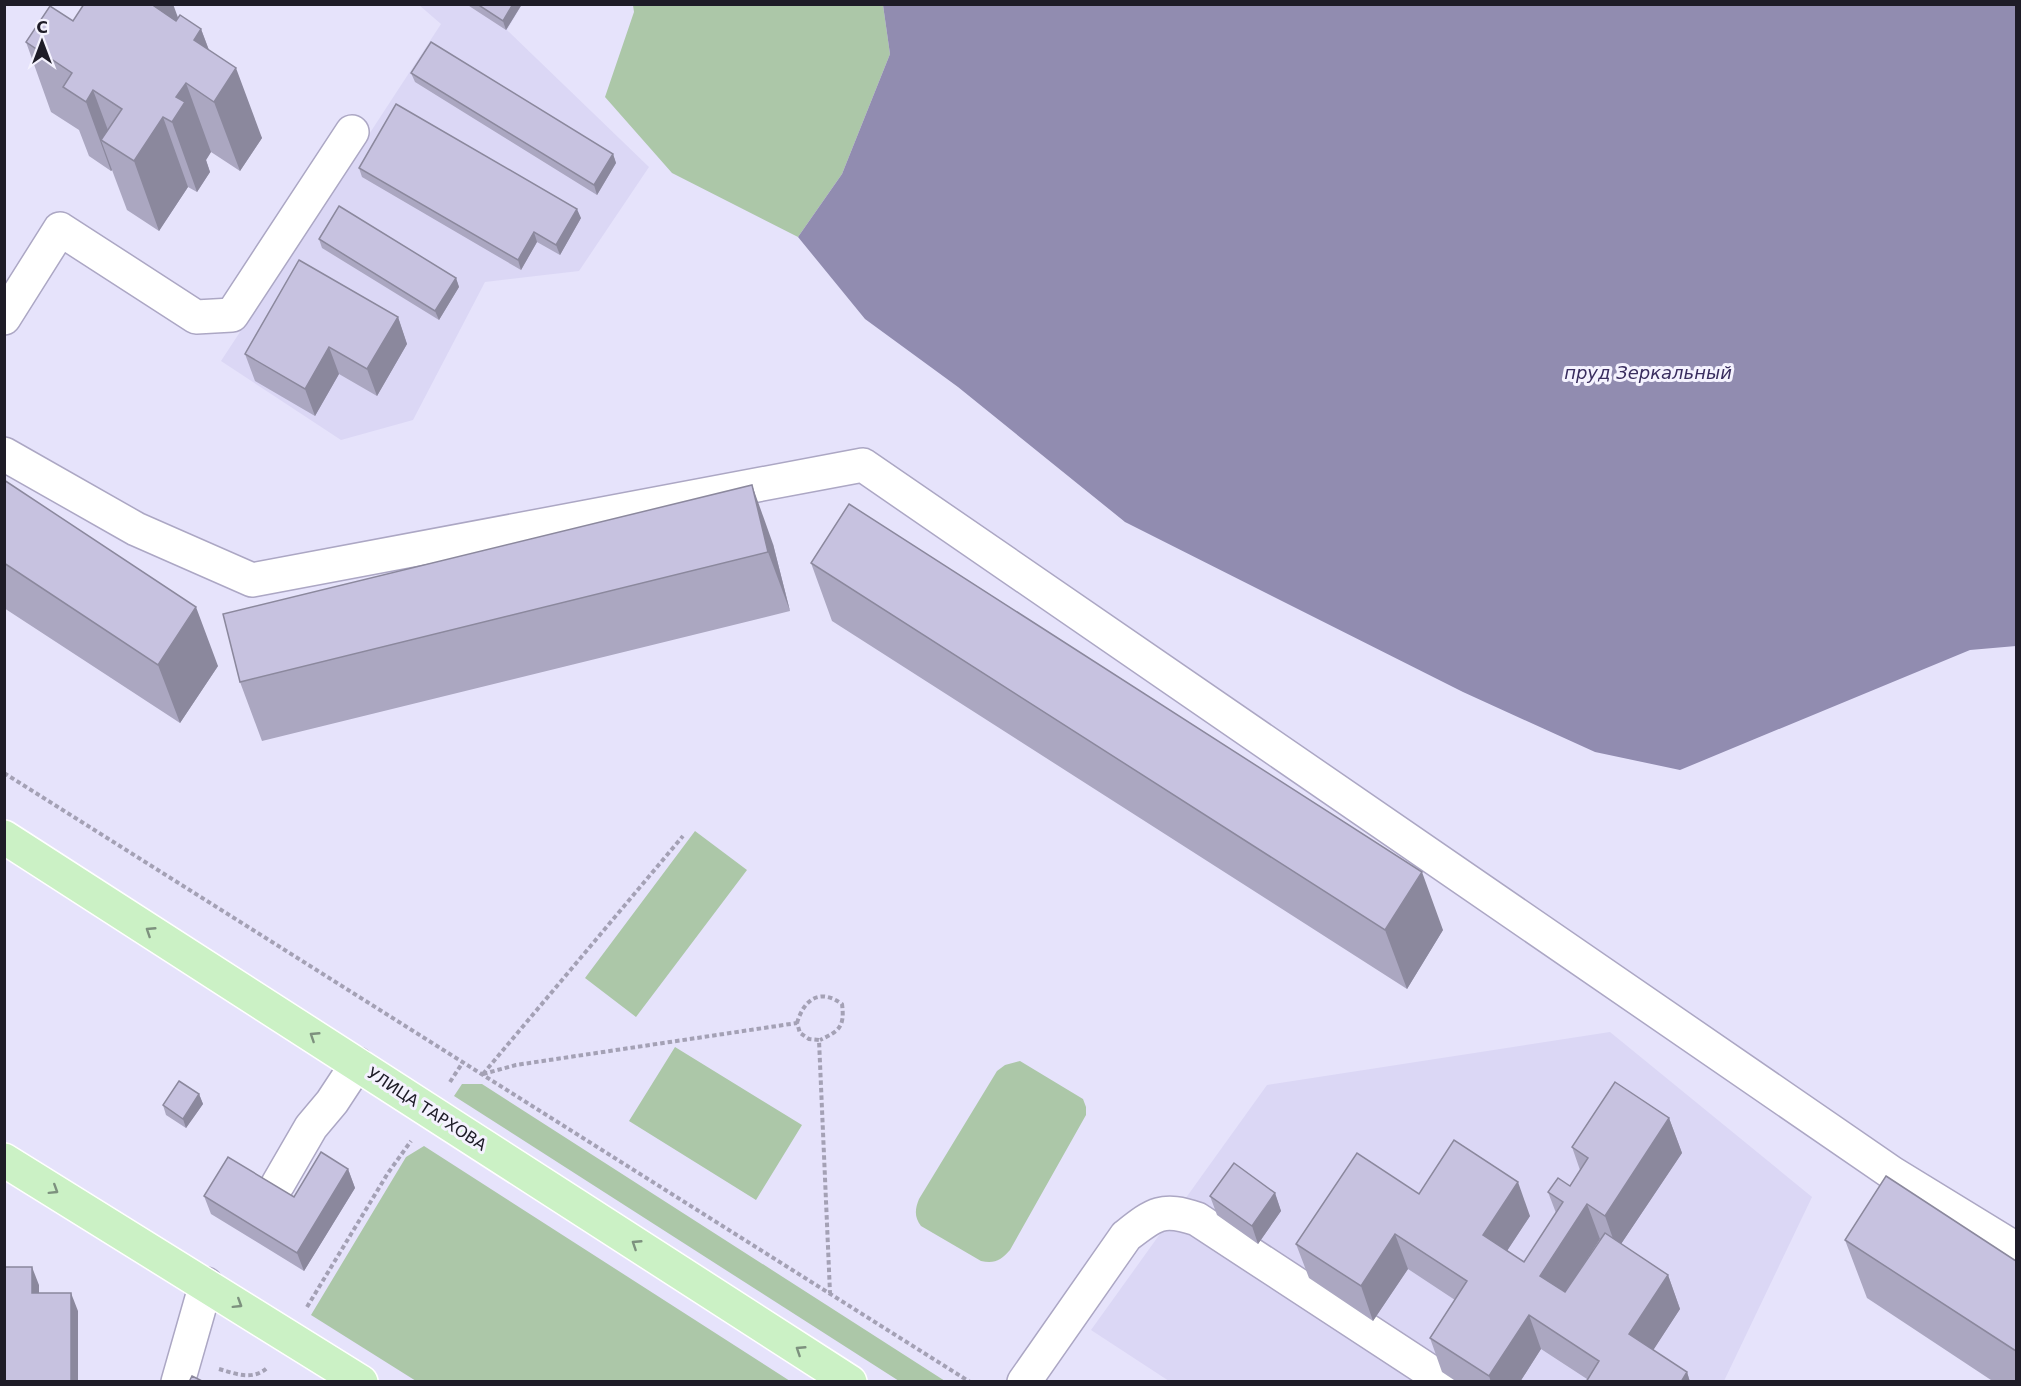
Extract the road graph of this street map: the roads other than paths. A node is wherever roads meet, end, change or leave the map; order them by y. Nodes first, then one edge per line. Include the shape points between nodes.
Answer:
1 (352, 132) dead end
2 (4, 318) edge
3 (4, 454) edge
4 (4, 837) edge
5 (357, 1064) junction
6 (4, 1160) edge
7 (278, 1184) edge
8 (2016, 1249) edge
9 (206, 1284) junction
10 (181, 1371) edge
11 (361, 1382) edge
12 (850, 1382) edge
13 (1024, 1382) edge
14 (1446, 1382) edge

1 - 2 lane via 232,315 196,317 60,229
3 - 8 lane via 136,530 252,580 863,465 1892,1173
5 -> 4 main road, УЛИЦА ТАРХОВА
5 - 7 lane via 311,1127
12 -> 5 main road, УЛИЦА ТАРХОВА
6 -> 9 main road
9 - 10 lane
9 -> 11 main road
13 - 14 lane via 1126,1236 1145,1221 1176,1212 1197,1219

